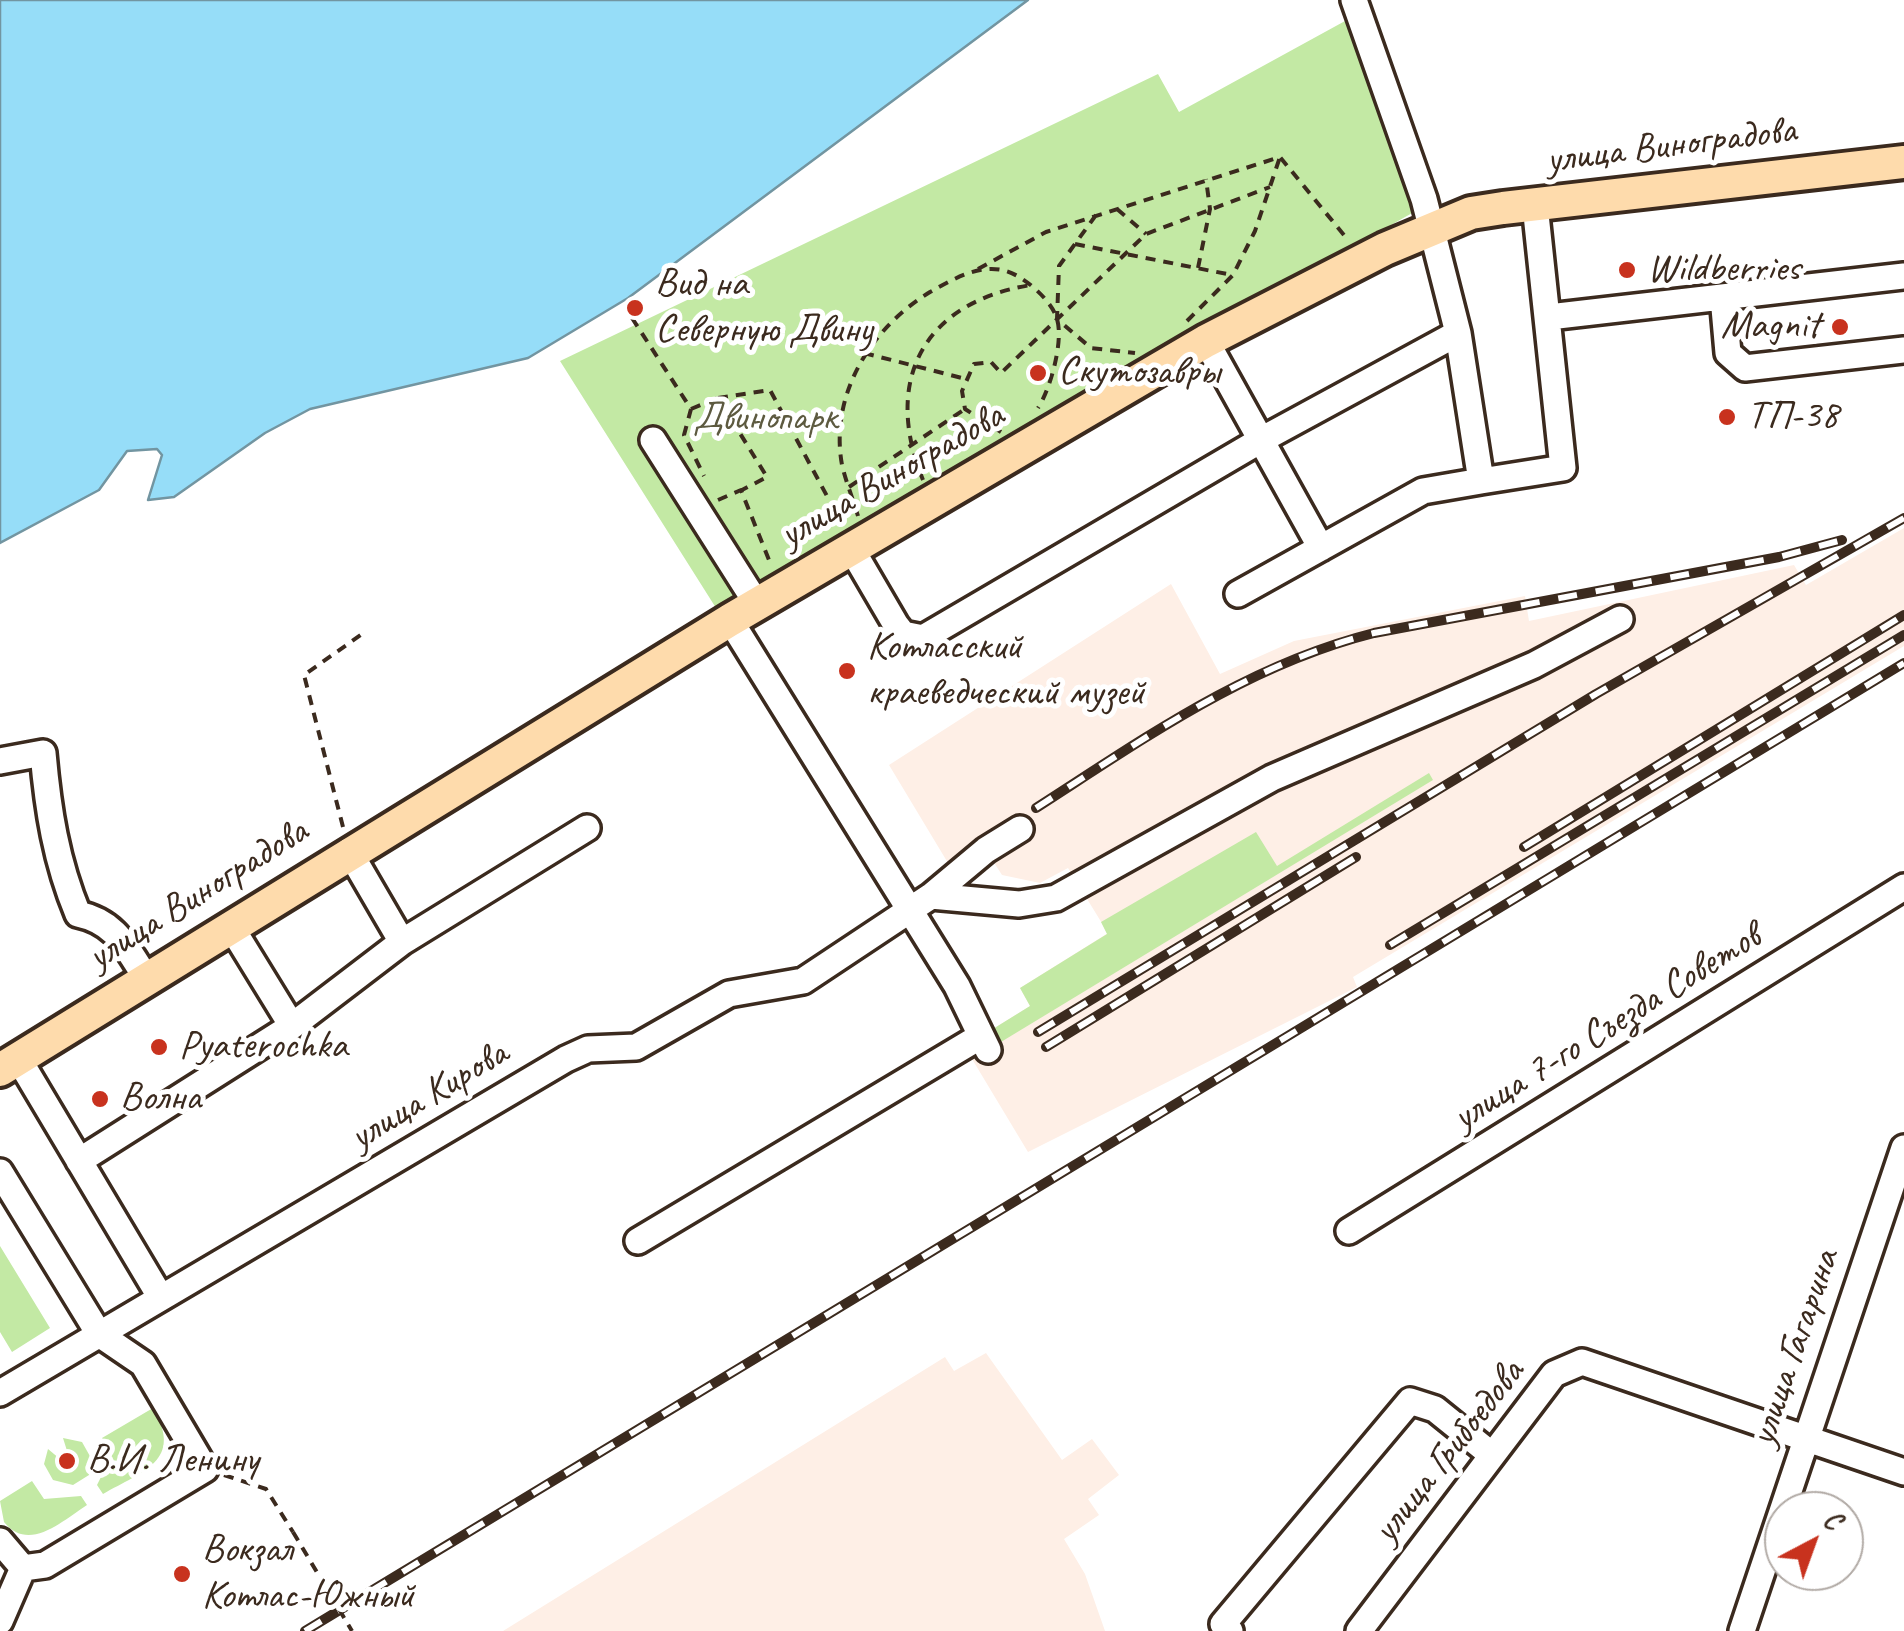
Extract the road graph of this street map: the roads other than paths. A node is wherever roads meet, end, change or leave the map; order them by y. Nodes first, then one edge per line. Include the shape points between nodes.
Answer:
1 (1354, 0) edge
2 (1904, 162) edge
3 (1535, 205) junction
4 (1433, 228) junction
5 (1904, 276) edge
6 (1723, 297) junction
7 (1549, 317) junction
8 (1458, 332) junction
9 (1194, 333) junction
10 (1904, 350) edge
11 (654, 440) dead end
12 (1261, 440) junction
13 (1481, 481) junction
14 (841, 536) junction
15 (1321, 548) junction
16 (1238, 594) dead end
17 (744, 612) junction
18 (1620, 618) dead end
19 (0, 761) edge
20 (587, 828) dead end
21 (1020, 829) dead end
22 (349, 851) junction
23 (1904, 887) edge
24 (920, 903) junction
25 (230, 926) junction
26 (402, 942) junction
27 (146, 978) junction
28 (292, 1026) junction
29 (9, 1064) edge
30 (1904, 1148) edge
31 (79, 1161) junction
32 (0, 1172) edge
33 (1349, 1232) dead end
34 (638, 1242) dead end
35 (161, 1298) junction
36 (100, 1334) junction
37 (0, 1393) edge
38 (1803, 1438) junction
39 (1492, 1455) junction
40 (1904, 1472) edge
41 (0, 1541) edge
42 (23, 1568) junction
43 (0, 1620) edge
44 (1230, 1631) edge
45 (1359, 1631) edge
46 (1742, 1631) edge

1 - 4 street
2 - 3 main road, улица Виноградова
3 - 4 main road, улица Виноградова via 1471,213
3 - 7 street
4 - 8 street
4 - 9 main road, улица Виноградова
5 - 6 street
6 - 7 street
6 - 10 street via 1728,352 1745,368
7 - 13 street via 1564,468
8 - 12 street
8 - 13 street
9 - 12 street
9 - 14 main road, улица Виноградова
11 - 17 street
12 - 14 street via 923,638 896,626
12 - 15 street
13 - 15 street via 1423,492
14 - 17 main road, улица Виноградова
15 - 16 street
17 - 22 main road, улица Виноградова
17 - 24 street
18 - 24 street via 1534,665 1288,769 1056,898
19 - 27 street via 43,753 51,829 78,914 116,931
20 - 26 street
21 - 24 street, улица Кирова
22 - 25 main road, улица Виноградова
22 - 26 street
23 - 33 street, улица 7-го Съезда Советов
24 - 34 street via 984,1043
24 - 35 street, улица Кирова via 803,980 730,994 636,1046 588,1049 566,1059
25 - 27 main road, улица Виноградова
25 - 28 street
26 - 28 street
27 - 29 main road, улица Виноградова
28 - 31 street
29 - 31 street
30 - 38 street, улица Гагарина
31 - 35 street
32 - 36 street
35 - 36 street, улица Кирова
36 - 37 street, улица Кирова
36 - 42 street via 144,1364 205,1470 45,1565
38 - 39 street, улица Грибоедова via 1582,1362 1554,1374
38 - 40 street, улица Грибоедова
38 - 46 street, улица Гагарина
39 - 44 street via 1435,1409 1410,1401 1223,1624
39 - 45 street, улица Грибоедова
41 - 42 street
42 - 43 street

